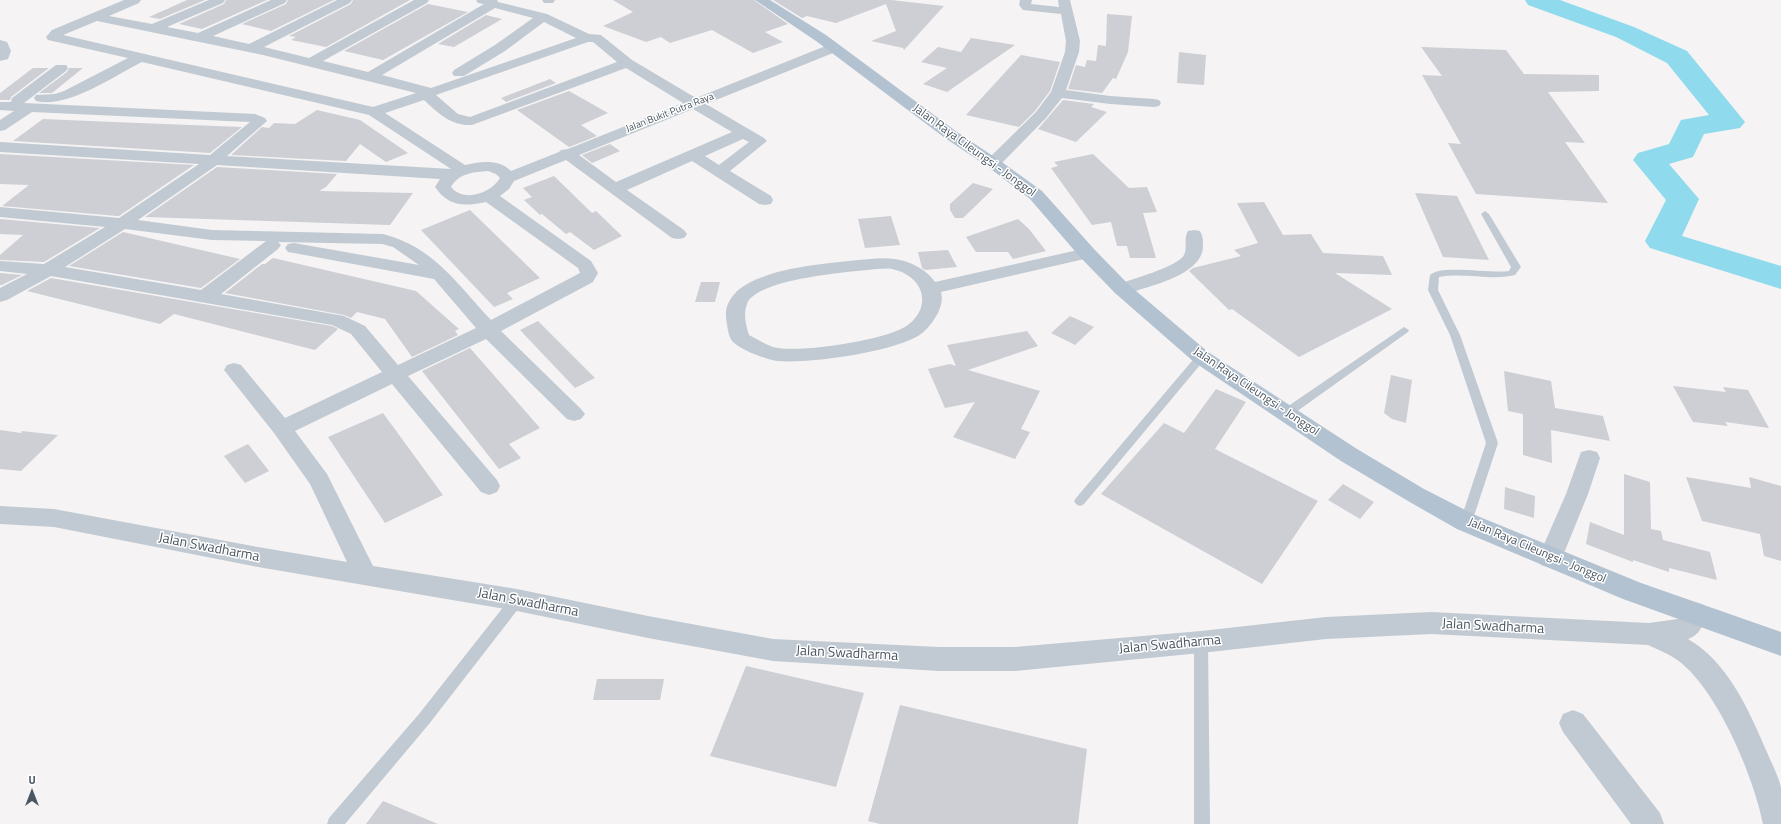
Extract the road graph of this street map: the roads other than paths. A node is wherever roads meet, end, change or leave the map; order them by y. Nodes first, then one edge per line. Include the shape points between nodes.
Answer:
1 (135, 0) edge
2 (219, 0) edge
3 (281, 0) edge
4 (346, 0) edge
5 (423, 0) edge
6 (761, 0) edge
7 (1026, 0) edge
8 (488, 1) edge
9 (1065, 6) edge
10 (97, 17) junction
11 (543, 17) junction
12 (153, 28) junction
13 (198, 38) junction
14 (587, 38) junction
15 (827, 43) junction
16 (0, 44) edge
17 (250, 49) junction
18 (0, 57) edge
19 (140, 58) junction
20 (311, 62) junction
21 (627, 63) junction
22 (61, 68) dead end
23 (371, 76) junction
24 (427, 93) junction
25 (1058, 93) junction
26 (688, 100) junction
27 (1154, 103) dead end
28 (15, 104) edge
29 (374, 112) junction
30 (0, 127) edge
31 (744, 133) junction
32 (0, 147) edge
33 (566, 153) junction
34 (693, 155) junction
35 (0, 157) edge
36 (994, 163) junction
37 (209, 164) junction
38 (720, 172) junction
39 (503, 173) junction
40 (454, 175) junction
41 (615, 189) junction
42 (489, 196) junction
43 (765, 200) dead end
44 (0, 212) edge
45 (1485, 214) dead end
46 (122, 223) junction
47 (678, 234) dead end
48 (212, 235) junction
49 (1194, 235) dead end
50 (358, 239) junction
51 (272, 245) junction
52 (1087, 253) junction
53 (335, 255) junction
54 (0, 266) edge
55 (48, 270) junction
56 (439, 274) junction
57 (930, 288) junction
58 (1122, 289) junction
59 (0, 296) edge
60 (206, 296) junction
61 (488, 330) junction
62 (1404, 330) dead end
63 (1201, 357) junction
64 (234, 370) dead end
65 (396, 374) junction
66 (574, 414) dead end
67 (1285, 414) junction
68 (282, 428) junction
69 (1590, 458) dead end
70 (489, 486) dead end
71 (1080, 501) dead end
72 (0, 515) edge
73 (1466, 522) junction
74 (1550, 558) junction
75 (366, 576) junction
76 (518, 600) junction
77 (1695, 613) junction
78 (1649, 634) junction
79 (1201, 642) junction
80 (1781, 644) edge
81 (1573, 722) dead end
82 (335, 824) edge
83 (1202, 824) edge
84 (1649, 824) edge
85 (1778, 824) edge

1 - 10 street
2 - 12 street
3 - 13 street
4 - 17 street
5 - 20 street
6 - 15 main road, Jalan Raya Cileungsi - Jonggol
7 - 9 street via 1027,6
8 - 11 street
8 - 23 street
9 - 25 street via 1073,41 1072,52
10 - 12 street
10 - 19 street via 53,37
11 - 14 street
11 - 24 street via 500,48
12 - 13 street
13 - 17 street
14 - 21 street via 596,38
14 - 24 street
15 - 26 street, Jalan Bukit Putra Raya
15 - 36 main road, Jalan Raya Cileungsi - Jonggol via 951,135
16 - 18 street via 4,51
17 - 20 street
19 - 28 street via 62,97
19 - 29 street
20 - 23 street
21 - 24 street via 472,121 459,121
21 - 26 street
22 - 28 street
23 - 24 street
24 - 29 street
25 - 27 street
25 - 36 street via 1041,115
26 - 31 street
26 - 33 street, Jalan Bukit Putra Raya
26 - 39 street, Jalan Bukit Putra Raya
28 - 30 street
28 - 37 street via 259,119 257,125
29 - 40 street
31 - 34 street
31 - 38 street via 759,141
32 - 37 street
33 - 39 street, Jalan Bukit Putra Raya
33 - 41 street
34 - 38 street
34 - 41 street
35 - 37 street
36 - 52 main road, Jalan Raya Cileungsi - Jonggol via 1036,195
37 - 40 street
37 - 46 street
38 - 43 street
39 - 40 street via 488,166
39 - 42 street via 506,184
40 - 42 street via 443,187 452,198
41 - 47 street
42 - 61 street via 585,265 589,273 587,278 573,287
44 - 46 street
45 - 73 lane via 1516,268 1512,273 1500,277 1441,273 1435,275 1433,290 1455,335 1492,443
46 - 48 street
46 - 55 street
48 - 50 street
48 - 51 street
49 - 58 street via 1194,255 1190,261
50 - 53 street
50 - 56 street via 395,241
51 - 53 street
51 - 60 street
52 - 57 street
52 - 58 main road, Jalan Raya Cileungsi - Jonggol
53 - 56 street
54 - 55 street
55 - 59 street
55 - 60 street
56 - 61 street
57 - 57 street via 923,278 894,264 842,267 786,276 758,285 740,299 736,310 736,324 740,338 756,348 775,354 796,355 852,348 884,342 911,332 924,321 930,311 933,300
58 - 63 main road, Jalan Raya Cileungsi - Jonggol
60 - 65 street via 337,320 358,330
61 - 65 street
61 - 66 street
62 - 67 lane
63 - 67 main road, Jalan Raya Cileungsi - Jonggol
63 - 71 lane
64 - 68 street
65 - 68 street
65 - 70 street
67 - 73 main road, Jalan Raya Cileungsi - Jonggol via 1416,495
68 - 75 street via 319,480
69 - 74 street
72 - 75 street, Jalan Swadharma via 54,518
73 - 74 main road, Jalan Raya Cileungsi - Jonggol
74 - 77 main road, Jalan Raya Cileungsi - Jonggol
75 - 76 street, Jalan Swadharma
76 - 79 street, Jalan Swadharma via 773,650 939,659 1016,659
76 - 82 lane via 424,719
77 - 78 street, Jalan Swadharma via 1685,629
77 - 80 main road, Jalan Raya Cileungsi - Jonggol
78 - 79 street, Jalan Swadharma via 1432,624 1326,628
78 - 85 street via 1694,657 1710,673 1755,754
79 - 83 lane
81 - 84 street

